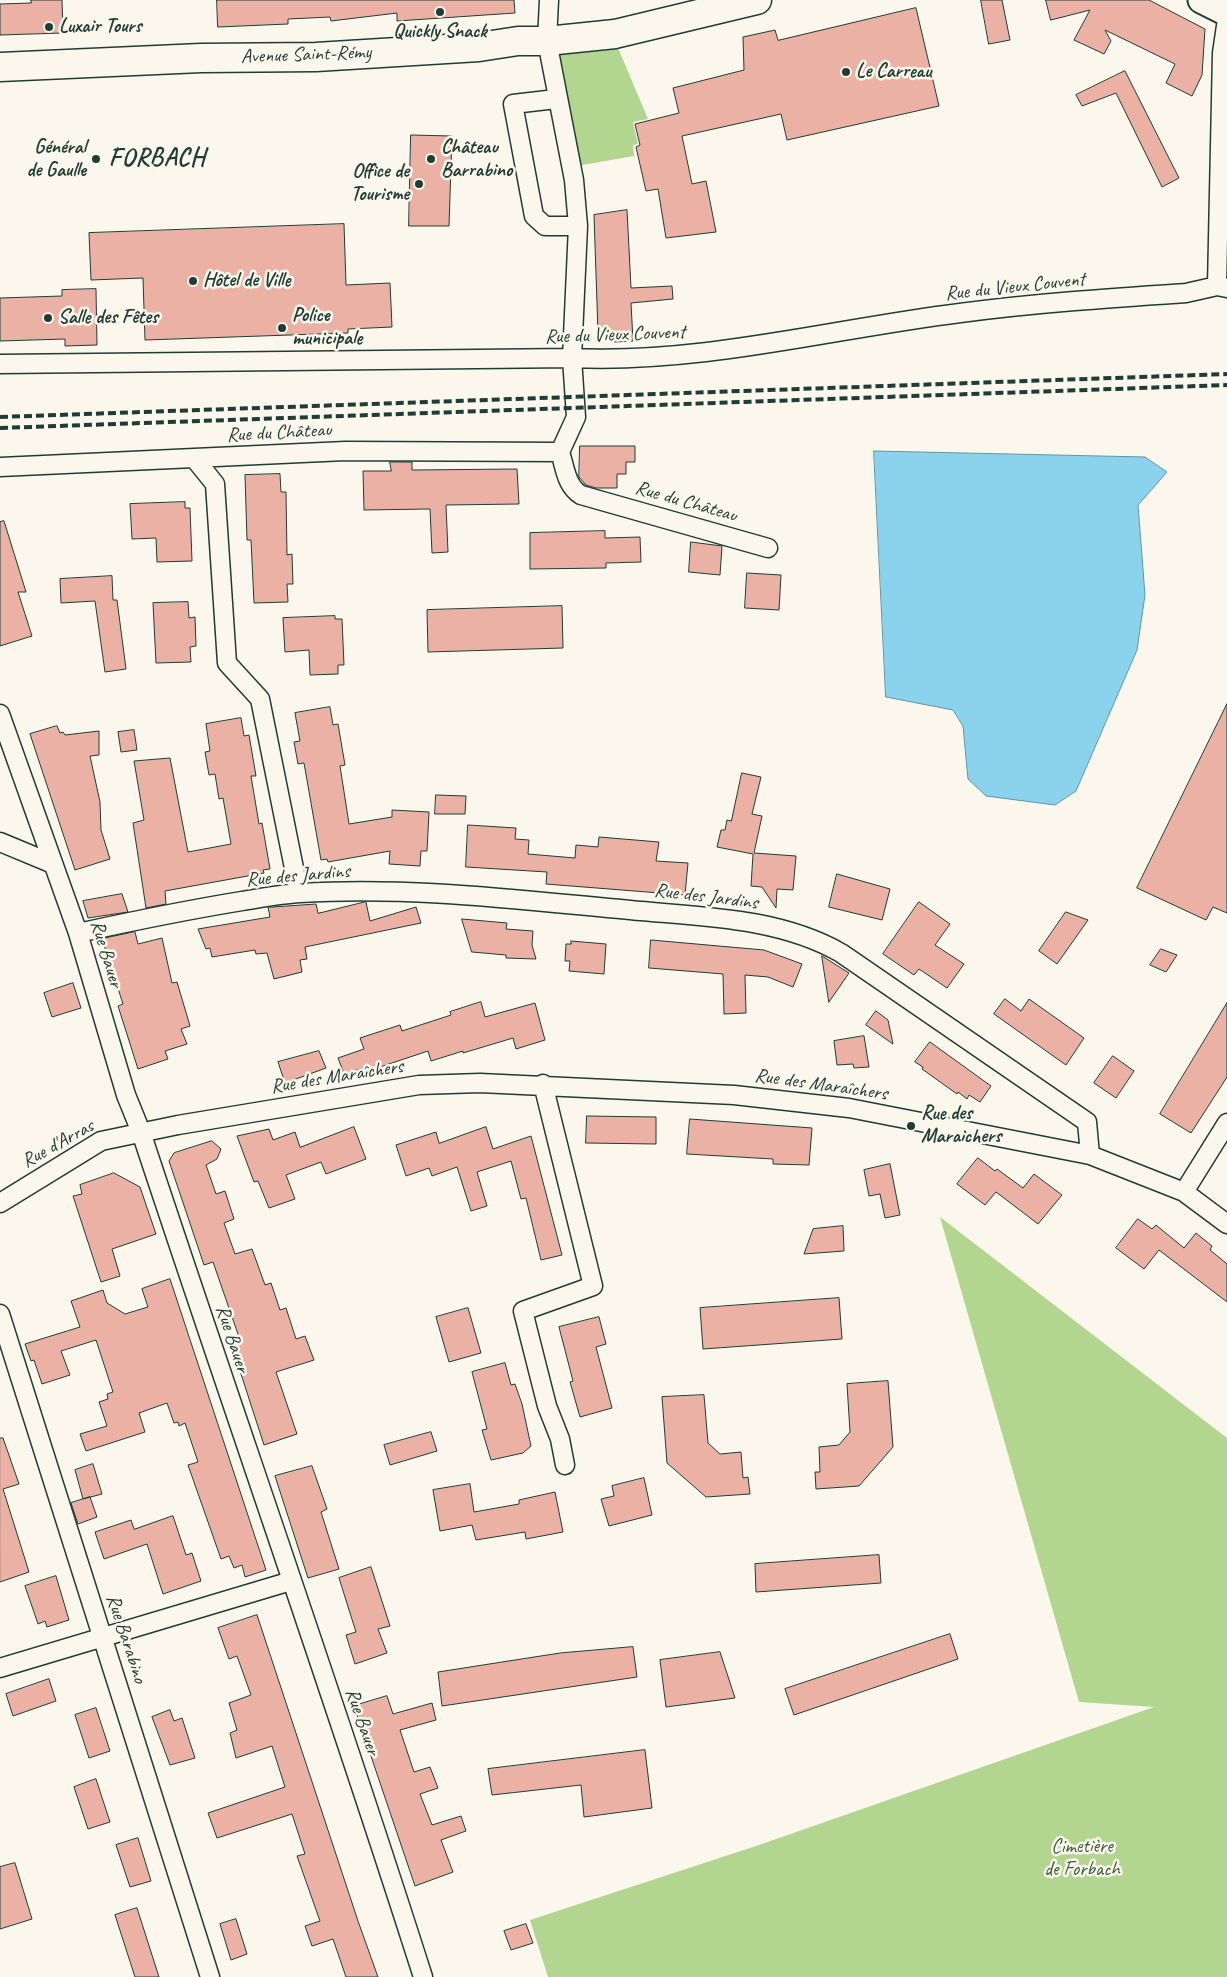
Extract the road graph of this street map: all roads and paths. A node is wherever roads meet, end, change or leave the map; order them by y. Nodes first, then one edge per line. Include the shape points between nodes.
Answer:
1 (549, 0) edge
2 (757, 0) edge
3 (1201, 0) edge
4 (1227, 13) edge
5 (1227, 19) edge
6 (547, 40) junction
7 (0, 67) edge
8 (556, 99) junction
9 (578, 226) junction
10 (1222, 287) edge
11 (572, 358) junction
12 (0, 364) edge
13 (560, 452) junction
14 (194, 458) junction
15 (0, 467) edge
16 (768, 548) dead end
17 (0, 714) edge
18 (0, 842) edge
19 (54, 864) junction
20 (299, 893) junction
21 (78, 933) junction
22 (543, 1084) junction
23 (1227, 1123) edge
24 (141, 1132) junction
25 (1090, 1155) junction
26 (1184, 1192) junction
27 (0, 1202) edge
28 (1227, 1224) edge
29 (0, 1314) edge
30 (565, 1465) dead end
31 (291, 1580) junction
32 (104, 1636) junction
33 (0, 1668) edge
34 (210, 1977) edge
35 (423, 1977) edge

1 - 6 street
2 - 6 main road, Avenue Saint-Rémy via 615,34
3 - 4 main road
5 - 10 street via 1222,53
6 - 7 main road, Avenue Saint-Rémy via 316,57 202,58
6 - 8 street
8 - 9 street via 574,180
8 - 9 street via 513,104 534,216 545,226
9 - 11 street
10 - 11 street, Rue du Vieux Couvent via 960,313 684,356 615,360
11 - 12 street, Rue du Vieux Couvent
11 - 13 street via 576,417
13 - 14 street, Rue du Château via 345,451
13 - 16 street, Rue du Château via 569,484 581,495
14 - 15 street, Rue du Château
14 - 20 street via 215,484 227,663 260,699
17 - 19 street, Rue Bauer
18 - 19 street
19 - 21 street, Rue Bauer
20 - 21 street, Rue des Jardins via 170,912
20 - 25 street, Rue des Jardins via 414,892 484,897 720,918 784,928 819,940 841,954 1087,1122
21 - 24 street, Rue Bauer via 126,1095
22 - 24 street, Rue des Maraîchers via 420,1085
22 - 25 street, Rue des Maraîchers via 734,1095 849,1108
22 - 30 street via 593,1286 523,1311
23 - 26 street
24 - 27 street, Rue d'Arras via 101,1142
24 - 31 street, Rue Bauer
25 - 26 street
26 - 28 street
29 - 32 street, Rue Barabino
31 - 32 street
31 - 35 street, Rue Bauer
32 - 33 street
32 - 34 street, Rue Barabino

